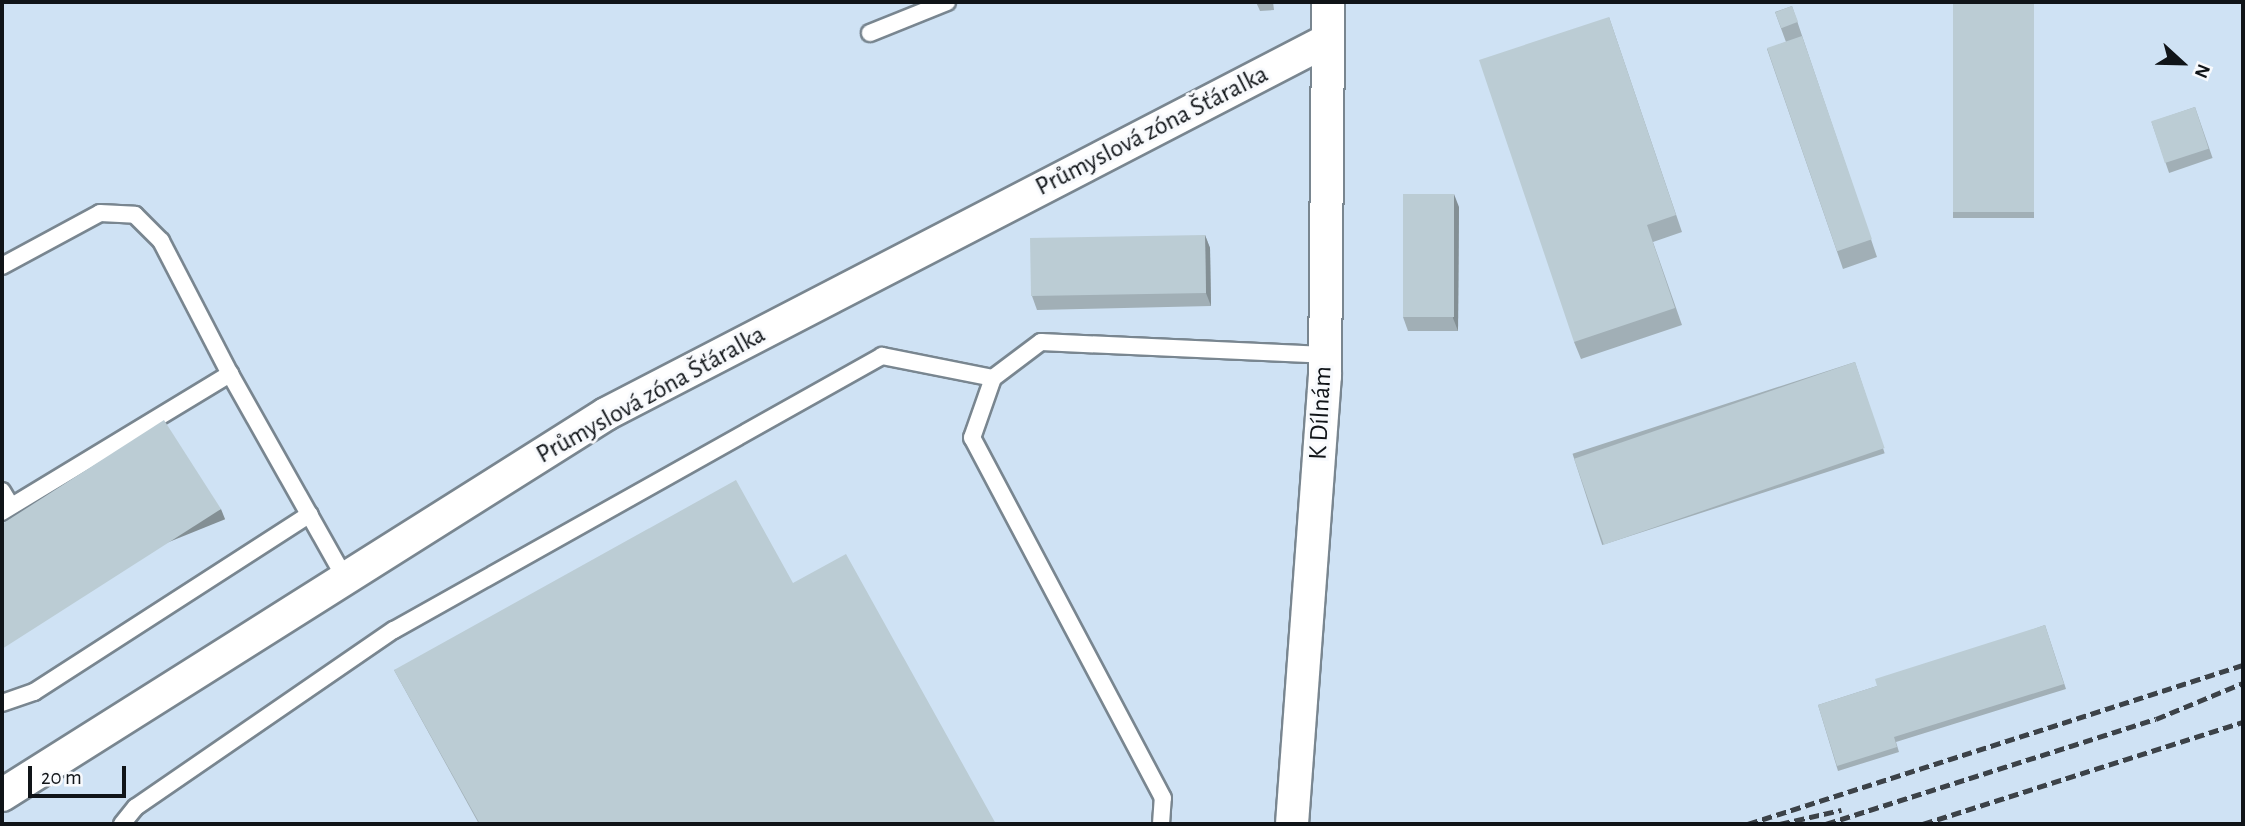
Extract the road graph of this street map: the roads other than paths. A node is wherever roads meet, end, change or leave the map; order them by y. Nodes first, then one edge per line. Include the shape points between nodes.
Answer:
1 (947, 2) edge
2 (1328, 2) edge
3 (870, 33) dead end
4 (1326, 41) junction
5 (2, 267) edge
6 (1325, 355) junction
7 (230, 374) junction
8 (993, 378) junction
9 (2, 491) edge
10 (6, 509) edge
11 (310, 514) junction
12 (345, 578) junction
13 (2, 703) edge
14 (2, 795) edge
15 (122, 824) edge
16 (1161, 824) edge
17 (1292, 824) edge

1 - 3 lane
2 - 4 street, K Dílnám
4 - 6 street, K Dílnám
4 - 12 street, Průmyslová zóna Šťáralka via 606,414
5 - 7 lane via 100,213 135,215 161,241
6 - 8 lane via 1041,342
6 - 17 street, K Dílnám
7 - 10 lane
7 - 11 lane
8 - 15 lane via 882,356 394,630 136,807
8 - 16 lane via 972,438 1163,798
9 - 10 lane
11 - 12 lane
11 - 13 lane via 34,692
12 - 14 street, Průmyslová zóna Šťáralka

